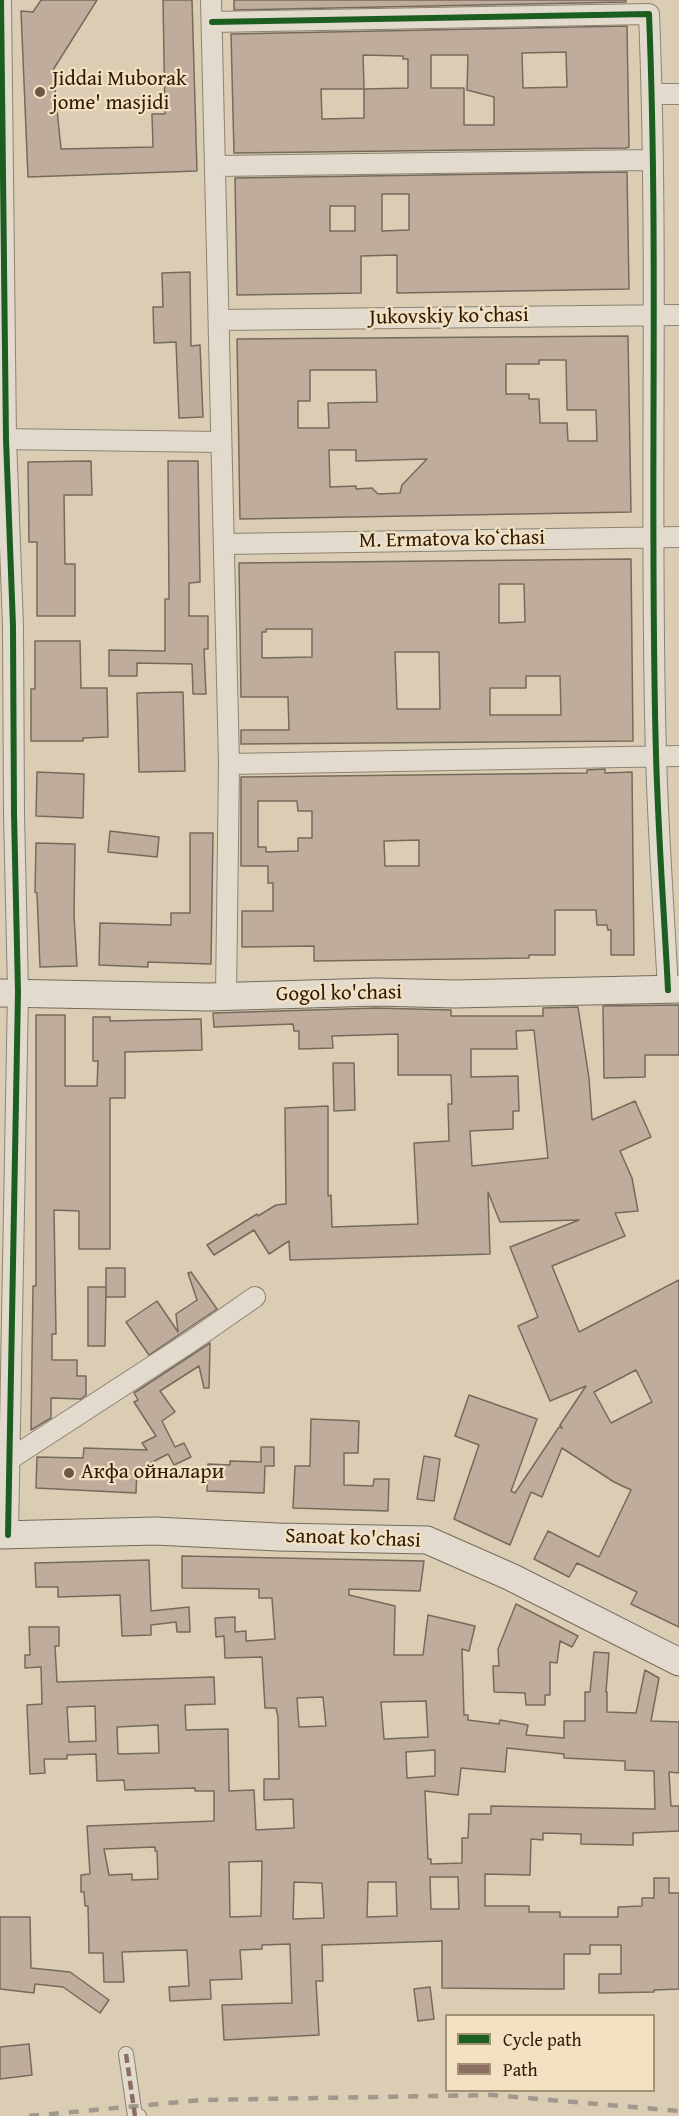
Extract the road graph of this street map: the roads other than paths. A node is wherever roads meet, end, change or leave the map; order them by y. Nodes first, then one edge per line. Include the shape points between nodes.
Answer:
1 (1, 0) edge
2 (211, 0) edge
3 (212, 22) junction
4 (1, 32) edge
5 (653, 94) junction
6 (679, 94) edge
7 (652, 160) junction
8 (215, 166) junction
9 (656, 315) junction
10 (679, 315) edge
11 (219, 320) junction
12 (3, 439) edge
13 (221, 442) junction
14 (653, 536) junction
15 (679, 537) edge
16 (225, 544) junction
17 (656, 756) junction
18 (679, 756) edge
19 (229, 764) junction
20 (7, 813) edge
21 (674, 989) edge
22 (9, 993) edge
23 (226, 996) junction
24 (255, 1298) dead end
25 (6, 1381) edge
26 (10, 1459) junction
27 (4, 1535) edge
28 (679, 1662) edge
29 (126, 2054) dead end
30 (140, 2116) edge

1 - 4 street
2 - 3 street
3 - 5 street via 650,14
3 - 8 street
4 - 12 street
5 - 6 street
5 - 7 street
7 - 8 street
7 - 9 street
8 - 11 street
9 - 10 street, Jukovskiy koʻchasi
9 - 11 street, Jukovskiy koʻchasi
9 - 14 street
11 - 13 street
12 - 13 street
12 - 20 street via 13,626
13 - 16 street
14 - 15 street, M. Ermatova koʻchasi
14 - 16 street, M. Ermatova koʻchasi
14 - 17 street
16 - 19 street
17 - 18 street
17 - 19 street
17 - 21 street
19 - 23 street
20 - 22 street
21 - 23 main road, Gogol ko'chasi
22 - 23 main road, Gogol ko'chasi
22 - 25 street
24 - 26 street
25 - 26 street
26 - 27 street
27 - 28 main road, Sanoat ko'chasi via 155,1531 427,1540 511,1577
29 - 30 street via 135,2116

